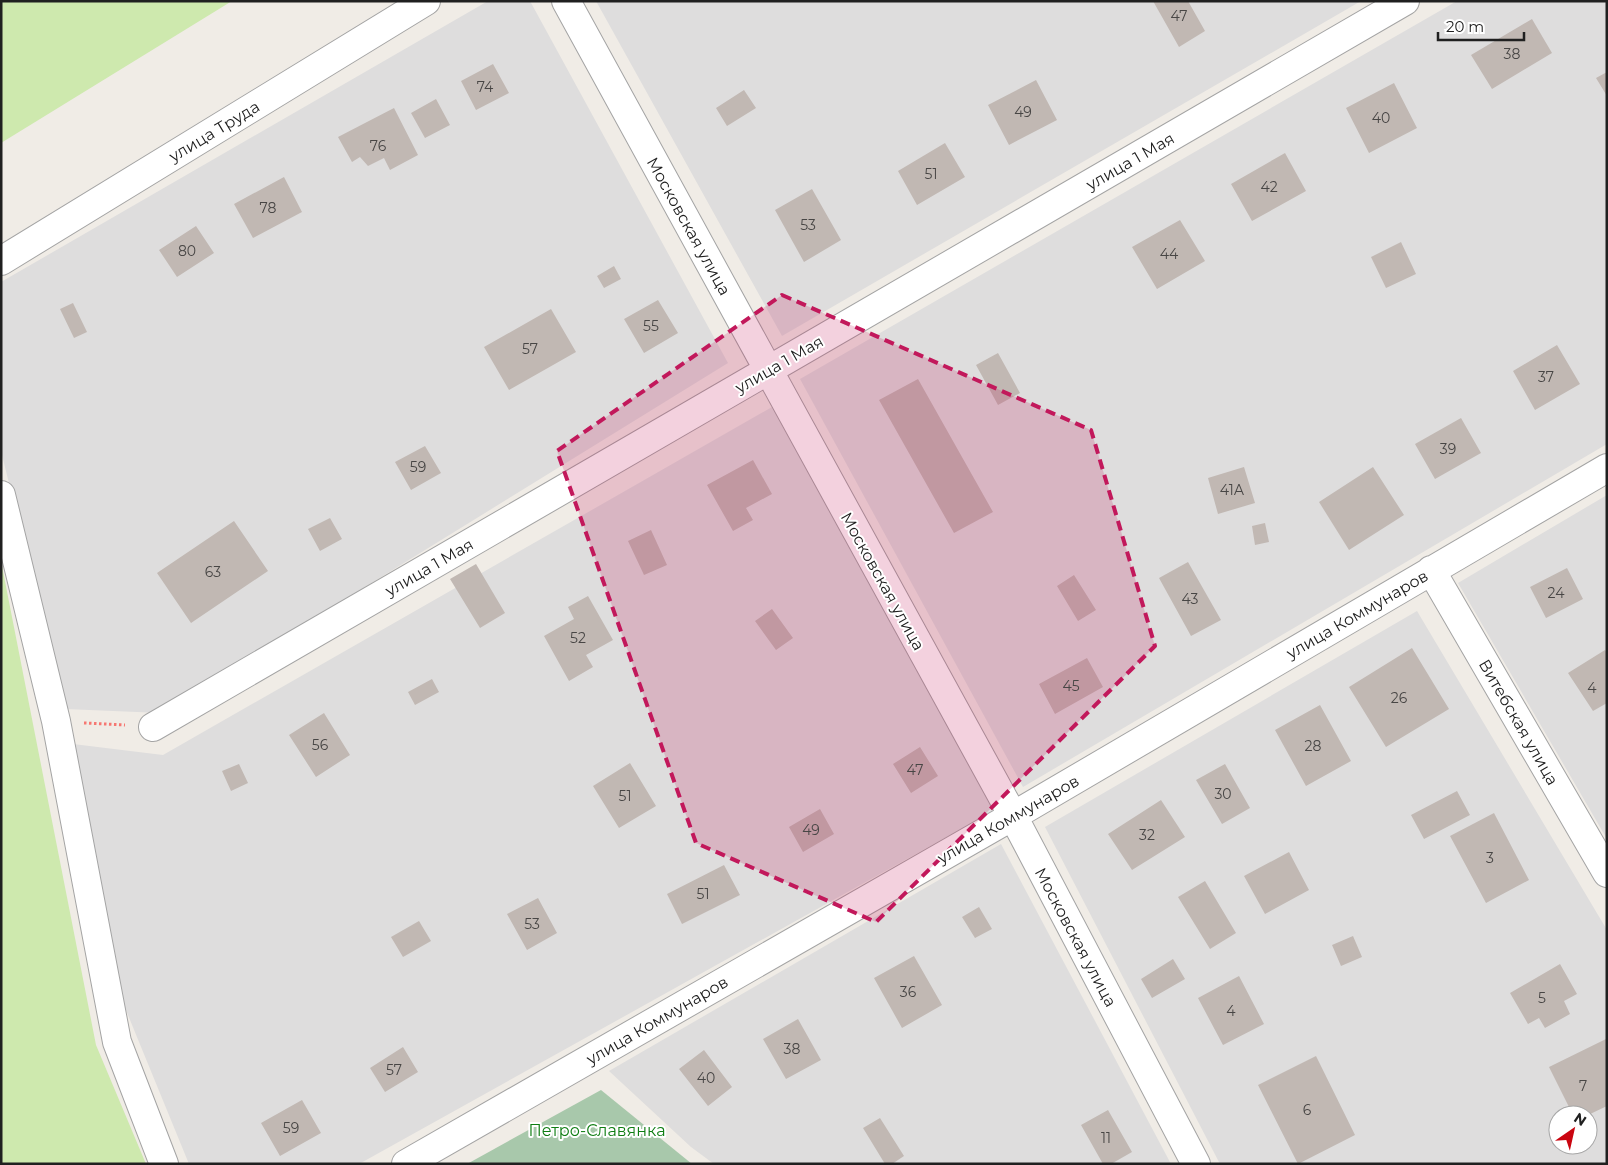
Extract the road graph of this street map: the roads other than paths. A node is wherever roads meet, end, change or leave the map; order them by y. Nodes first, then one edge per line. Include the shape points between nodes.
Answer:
1 (426, 1) edge
2 (566, 1) edge
3 (1405, 1) edge
4 (1, 261) edge
5 (768, 370) junction
6 (1607, 468) edge
7 (1, 495) edge
8 (1431, 570) junction
9 (11, 586) edge
10 (141, 726) road end
11 (1013, 816) junction
12 (1607, 873) edge
13 (164, 1164) edge
14 (406, 1164) edge
15 (1196, 1164) edge

1 - 4 street, улица Труда
2 - 5 street, Московская улица
3 - 5 street, улица 1 Мая
5 - 10 street, улица 1 Мая
5 - 11 street, Московская улица
6 - 8 street, улица Коммунаров
7 - 9 street
8 - 11 street, улица Коммунаров
8 - 12 street, Витебская улица
9 - 13 street via 56,721 117,1042
11 - 14 street, улица Коммунаров
11 - 15 street, Московская улица

